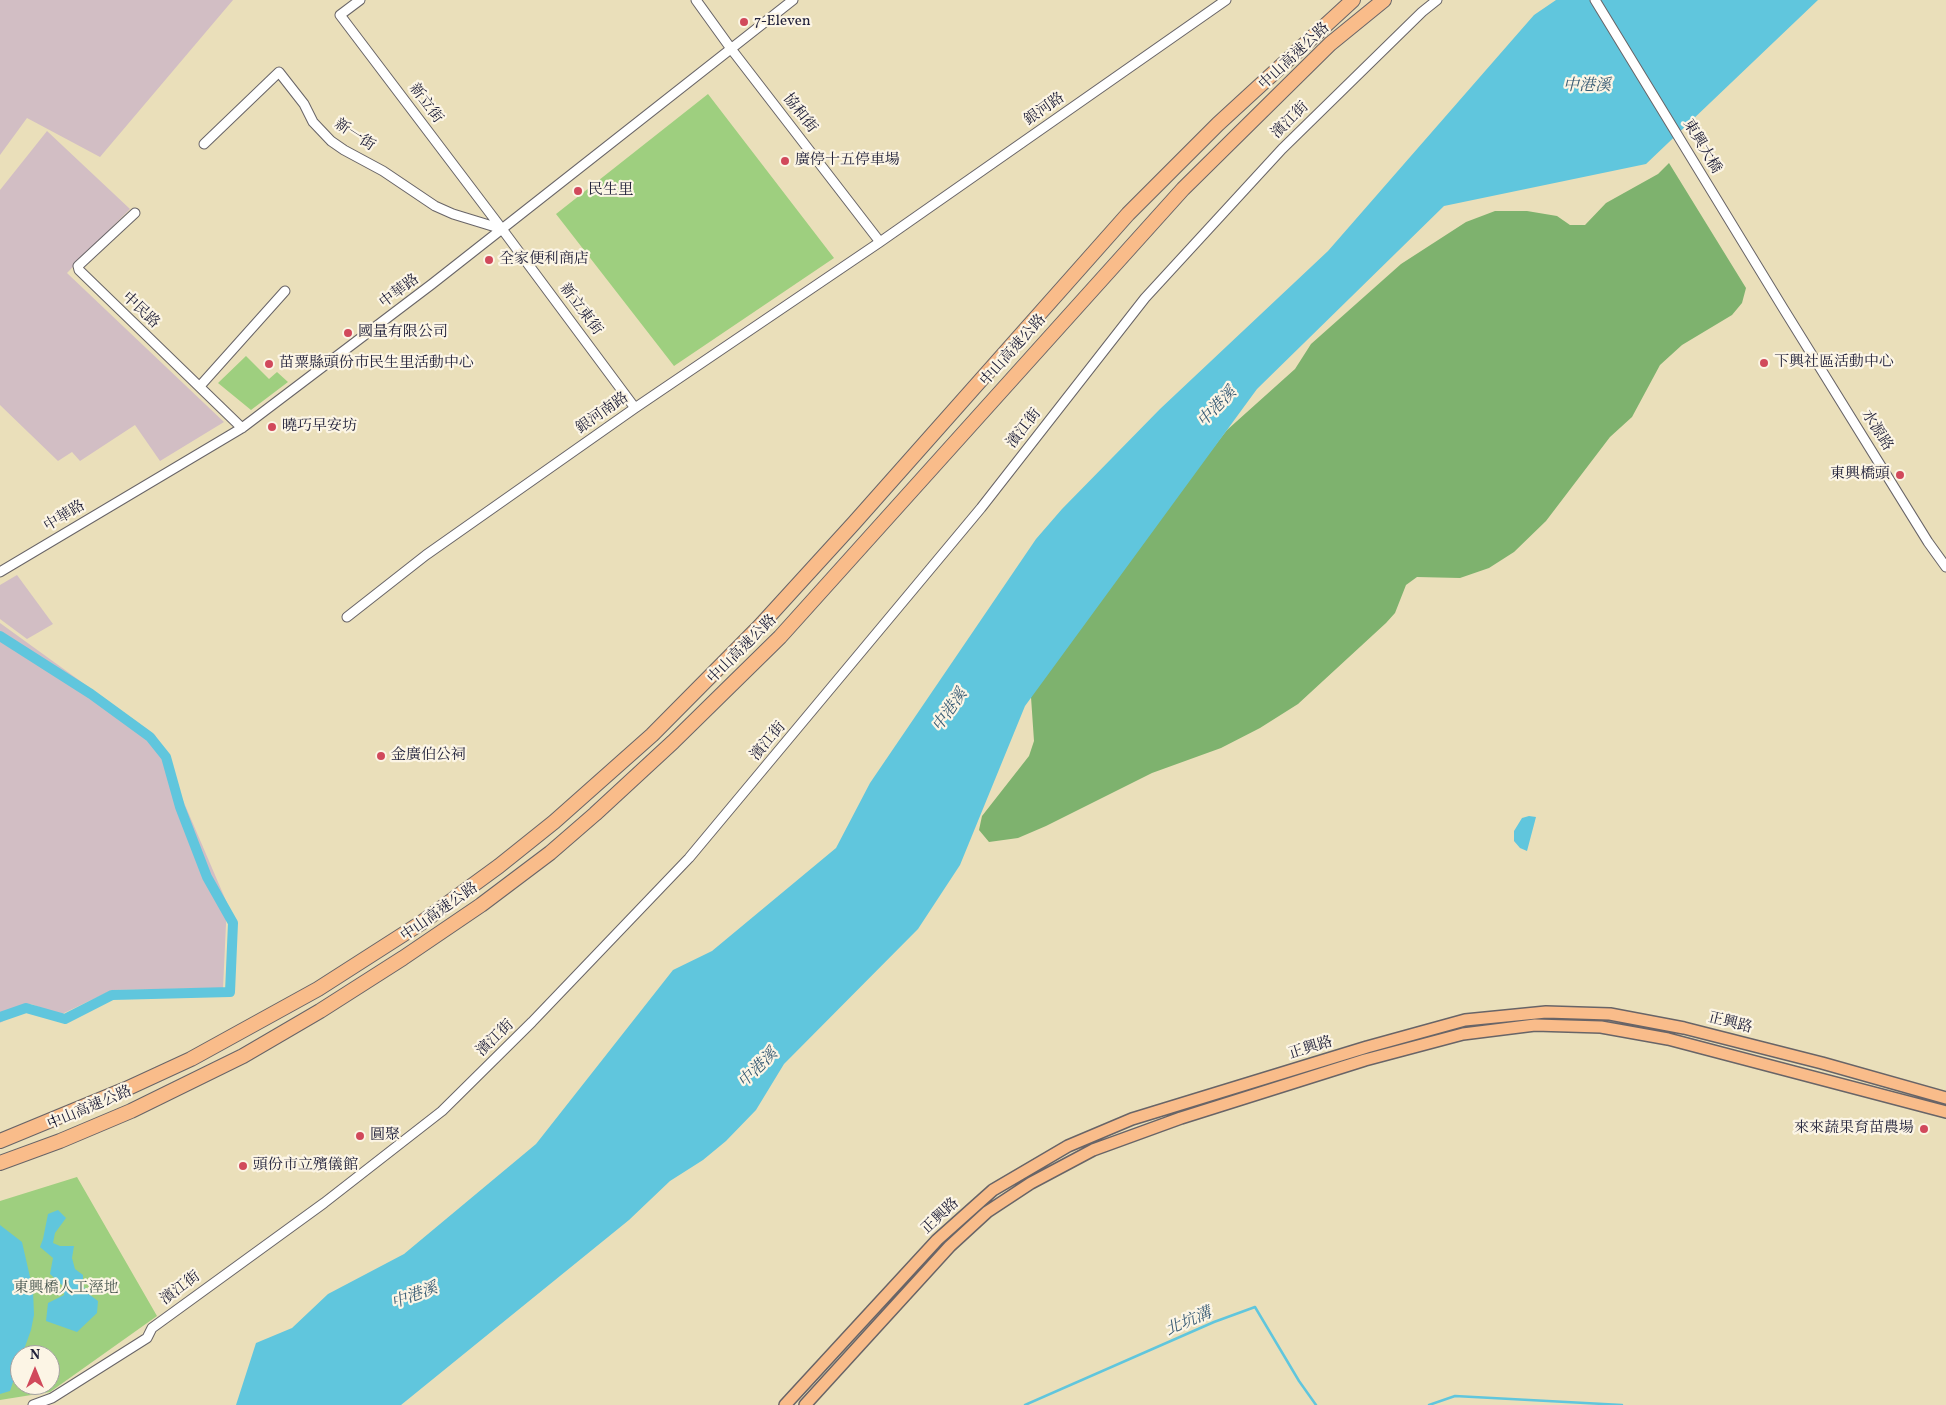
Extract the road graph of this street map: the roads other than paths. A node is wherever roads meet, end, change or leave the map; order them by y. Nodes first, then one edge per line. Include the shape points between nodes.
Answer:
1 (360, 0) edge
2 (696, 0) edge
3 (793, 0) edge
4 (1226, 0) edge
5 (1353, 0) edge
6 (1384, 0) edge
7 (1437, 0) edge
8 (1595, 0) edge
9 (732, 50) junction
10 (204, 144) dead end
11 (135, 213) dead end
12 (502, 229) junction
13 (880, 242) junction
14 (285, 291) dead end
15 (1783, 308) joint
16 (200, 386) junction
17 (635, 408) junction
18 (242, 428) junction
19 (1946, 567) edge
20 (0, 572) edge
21 (347, 617) dead end
22 (1946, 1098) edge
23 (1946, 1112) edge
24 (0, 1141) edge
25 (0, 1163) edge
26 (33, 1405) edge
27 (785, 1405) edge
28 (805, 1405) edge

1 - 12 street, 新立街 via 340,16
2 - 9 street, 協和街
3 - 9 street, 中華路
4 - 13 street, 銀河路
5 - 24 highway, 中山高速公路 via 1218,124 1128,214 760,626 652,735 554,822 421,923 318,989 191,1059
6 - 25 highway, 中山高速公路 via 1330,44 1183,189 780,637 673,742 550,853 403,958 243,1056 131,1111
7 - 26 street, 濱江街 via 1282,149 1145,298 981,508 696,851 532,1022 442,1111 324,1203 152,1328 147,1338 52,1398
8 - 15 street, 東興大橋
9 - 12 street, 中華路
9 - 13 street, 協和街
10 - 12 street, 新一街 via 279,72 304,104 313,122 331,141 383,170 435,206
11 - 16 street, 中民路 via 78,266 79,270
12 - 17 street, 新立東街
12 - 18 street, 中華路
13 - 17 street, 銀河南路
14 - 16 street
15 - 19 street, 水源路
16 - 18 street, 中民路
17 - 21 street, 銀河南路 via 426,555
18 - 20 street, 中華路
22 - 27 main road, 正興路 via 1822,1062 1684,1028 1610,1014 1546,1012 1465,1020 1132,1120 1068,1146 993,1190 937,1240
23 - 28 main road, 正興路 via 1668,1039 1601,1027 1536,1025 1463,1034 1350,1065 1181,1118 1093,1150 1030,1183 987,1212 950,1246

